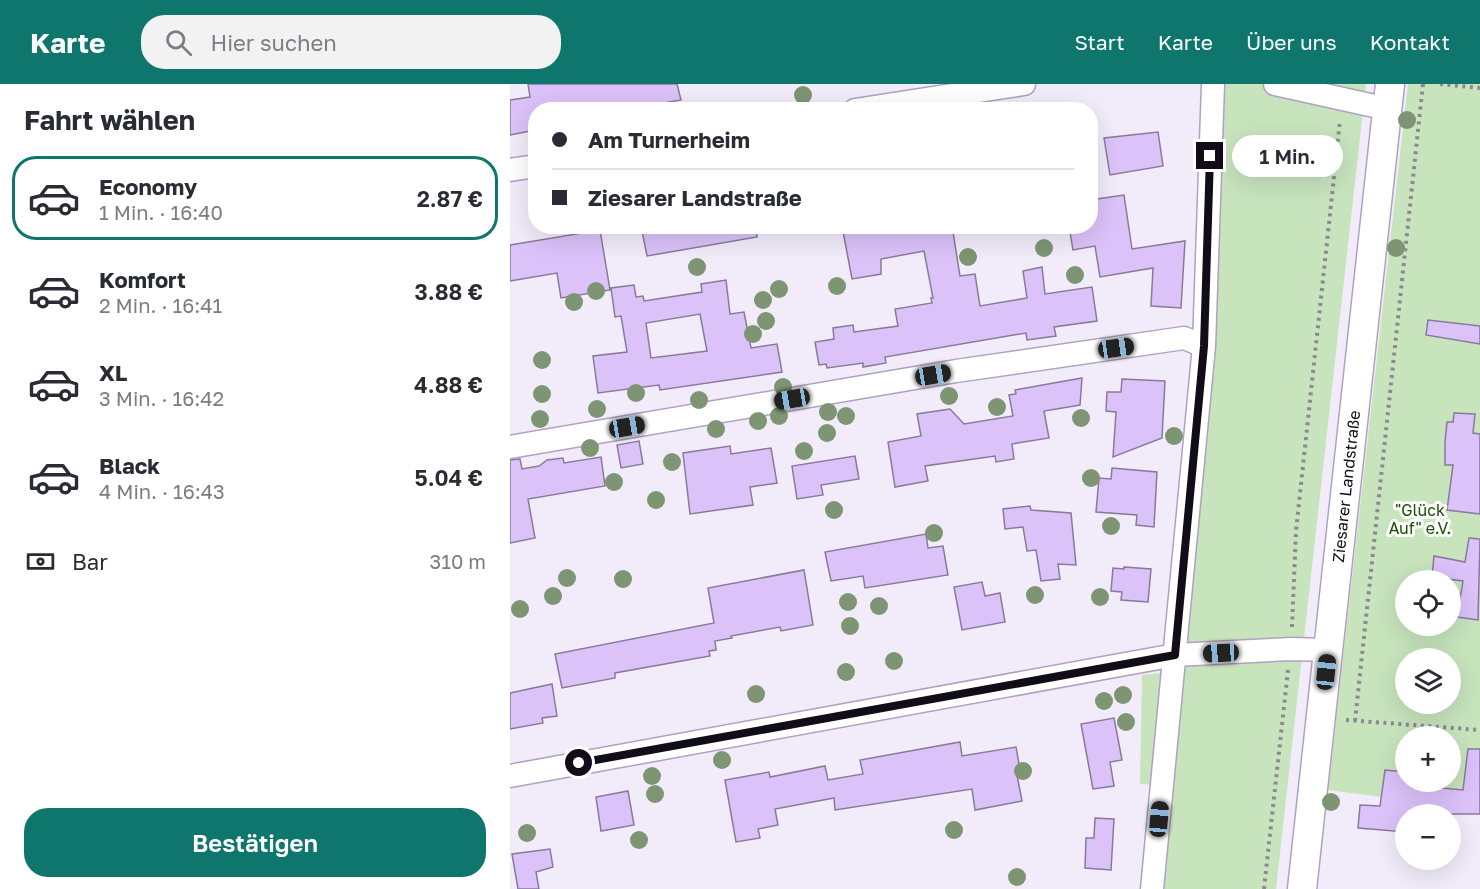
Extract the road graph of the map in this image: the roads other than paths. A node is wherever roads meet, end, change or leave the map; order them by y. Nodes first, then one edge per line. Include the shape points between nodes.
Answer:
1 (1024, 84) edge
2 (1213, 84) edge
3 (1275, 84) edge
4 (900, 93) edge
5 (1389, 97) edge
6 (876, 102) edge
7 (528, 167) edge
8 (510, 170) edge
9 (1204, 346) junction
10 (510, 447) edge
11 (1329, 650) junction
12 (1175, 655) junction
13 (510, 776) edge
14 (1152, 889) edge
15 (1302, 889) edge

1 - 4 street
2 - 9 street
3 - 5 street via 1342,100
4 - 6 street
5 - 11 main road, Ziesarer Landstraße
7 - 8 street
9 - 10 street via 1184,338 956,371
9 - 12 street
11 - 12 street
11 - 15 main road, Ziesarer Landstraße
12 - 13 street
12 - 14 street

